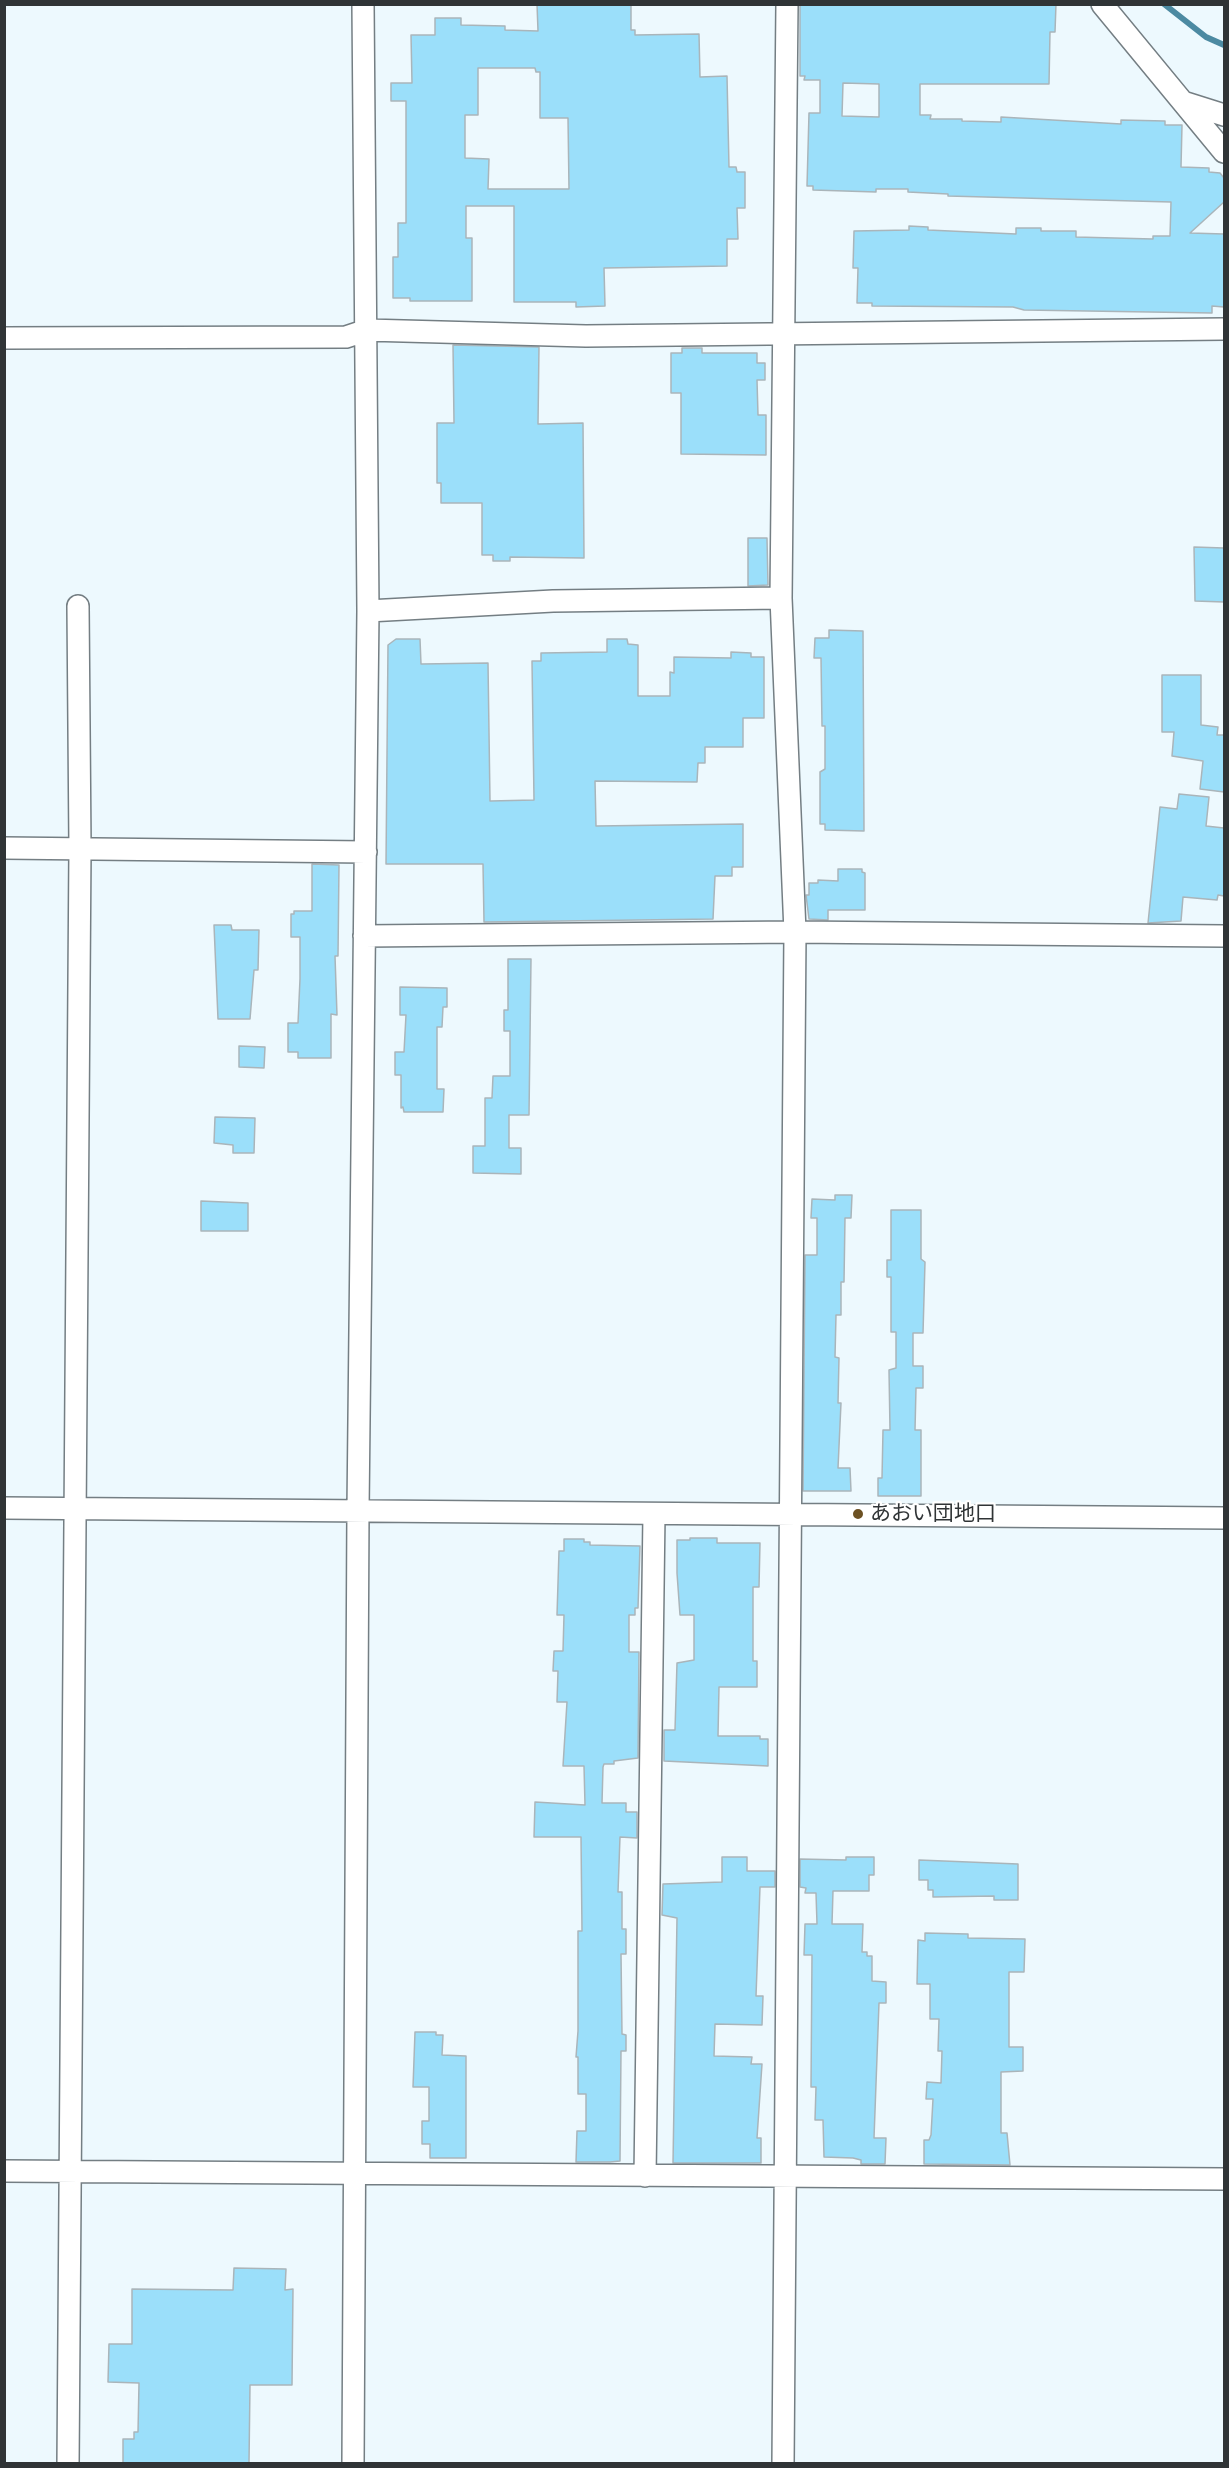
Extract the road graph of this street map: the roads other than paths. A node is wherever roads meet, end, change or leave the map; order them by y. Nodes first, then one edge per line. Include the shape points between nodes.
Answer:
1 (363, 4) edge
2 (787, 4) edge
3 (1102, 4) edge
4 (1186, 103) junction
5 (1224, 115) edge
6 (1224, 152) edge
7 (1224, 329) edge
8 (366, 330) junction
9 (783, 332) junction
10 (4, 338) edge
11 (782, 598) junction
12 (78, 606) dead end
13 (368, 611) junction
14 (4, 848) edge
15 (80, 848) junction
16 (366, 852) junction
17 (795, 932) junction
18 (364, 936) junction
19 (1224, 936) edge
20 (4, 1508) edge
21 (75, 1509) junction
22 (358, 1509) junction
23 (654, 1514) junction
24 (790, 1515) junction
25 (1224, 1518) edge
26 (4, 2171) edge
27 (69, 2172) junction
28 (356, 2173) junction
29 (645, 2176) junction
30 (784, 2176) junction
31 (1224, 2179) edge
32 (68, 2463) edge
33 (353, 2463) edge
34 (783, 2463) edge

1 - 8 street
2 - 9 street
3 - 4 street
4 - 5 street
4 - 6 street
7 - 9 street
8 - 9 street via 586,336
8 - 10 street via 346,337
8 - 13 street
9 - 11 street
11 - 13 street via 565,601
11 - 17 street
12 - 15 street
13 - 16 street
14 - 15 street
15 - 16 street
15 - 21 street
16 - 18 street
17 - 18 street
17 - 19 street
17 - 24 street
18 - 22 street
20 - 21 street
21 - 22 street
21 - 27 street
22 - 23 street
22 - 28 street
23 - 24 street
23 - 29 street
24 - 25 street
24 - 30 street
26 - 27 street
27 - 28 street
27 - 32 street
28 - 29 street
28 - 33 street
29 - 30 street
30 - 31 street
30 - 34 street

